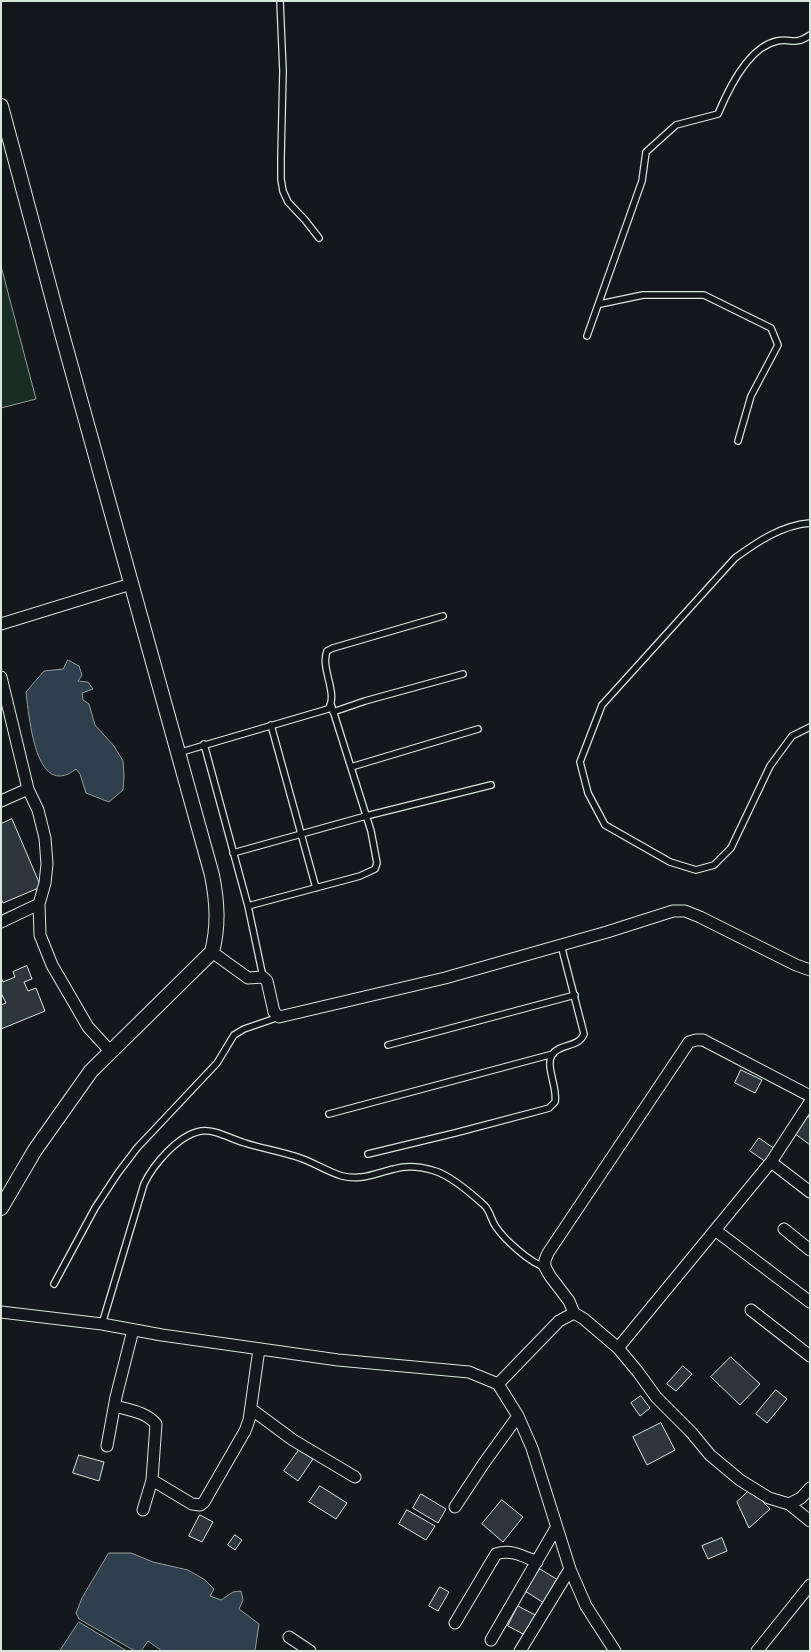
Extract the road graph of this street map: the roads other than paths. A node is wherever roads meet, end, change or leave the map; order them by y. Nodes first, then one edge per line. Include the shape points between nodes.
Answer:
1 (280, 1) edge
2 (810, 35) edge
3 (1, 106) edge
4 (319, 238) dead end
5 (600, 304) junction
6 (587, 336) dead end
7 (738, 441) dead end
8 (810, 523) edge
9 (131, 584) junction
10 (443, 616) dead end
11 (1, 624) edge
12 (463, 674) dead end
13 (1, 677) edge
14 (331, 704) junction
15 (334, 712) junction
16 (271, 725) junction
17 (810, 727) edge
18 (478, 729) dead end
19 (204, 744) junction
20 (178, 753) junction
21 (351, 767) junction
22 (491, 785) dead end
23 (28, 789) junction
24 (1, 801) edge
25 (366, 816) junction
26 (301, 835) junction
27 (233, 853) junction
28 (316, 888) junction
29 (39, 904) junction
30 (248, 906) junction
31 (1, 922) edge
32 (561, 945) junction
33 (212, 952) junction
34 (810, 970) edge
35 (264, 977) junction
36 (575, 995) junction
37 (279, 1017) junction
38 (388, 1045) dead end
39 (110, 1051) junction
40 (553, 1054) junction
41 (810, 1096) edge
42 (810, 1102) edge
43 (329, 1114) dead end
44 (368, 1154) dead end
45 (770, 1162) junction
46 (810, 1192) edge
47 (1, 1208) edge
48 (784, 1229) dead end
49 (715, 1230) junction
50 (810, 1250) edge
51 (545, 1268) junction
52 (54, 1284) dead end
53 (810, 1302) edge
54 (751, 1310) dead end
55 (1, 1312) edge
56 (574, 1313) junction
57 (102, 1324) junction
58 (132, 1330) junction
59 (618, 1348) junction
60 (259, 1349) junction
61 (810, 1356) edge
62 (498, 1384) junction
63 (114, 1406) junction
64 (251, 1409) junction
65 (518, 1416) junction
66 (107, 1446) dead end
67 (355, 1477) dead end
68 (152, 1480) junction
69 (810, 1488) edge
70 (790, 1504) junction
71 (455, 1507) dead end
72 (143, 1510) dead end
73 (810, 1521) edge
74 (556, 1528) junction
75 (537, 1562) junction
76 (570, 1569) junction
77 (810, 1585) edge
78 (455, 1623) dead end
79 (289, 1637) dead end
80 (491, 1640) dead end
81 (310, 1651) edge
82 (520, 1651) edge
83 (615, 1651) edge
84 (757, 1651) edge

1 - 4 lane via 283,71 281,179 288,202
2 - 5 lane via 800,41 776,41 752,54 728,90 718,114 676,126 646,152 642,181
3 - 9 street
5 - 6 lane
5 - 7 lane via 643,295 704,295 771,328 778,346 751,396
8 - 17 lane via 802,523 759,540 734,558 602,705 580,762 588,793 605,825 670,862 696,870 714,865 731,848 770,766 792,736
9 - 11 street
9 - 20 street
10 - 14 lane via 327,651 325,664
12 - 15 lane
13 - 23 street
14 - 15 lane
14 - 16 lane via 328,709
15 - 21 lane
16 - 19 lane
16 - 26 lane
18 - 21 lane
19 - 20 lane
19 - 27 lane
20 - 33 street via 216,896 216,936
21 - 25 lane
22 - 25 lane
23 - 24 street
23 - 29 street via 38,810 45,838 47,864
25 - 26 lane
25 - 28 lane via 376,852 375,869
26 - 27 lane
26 - 28 lane
27 - 30 lane
28 - 30 lane
29 - 31 street
29 - 39 street via 40,935 52,965 88,1028
30 - 35 lane
32 - 34 street via 673,910 685,911
32 - 36 lane
32 - 37 street via 445,978
33 - 35 street via 248,978
33 - 39 street
35 - 37 street via 274,1012
36 - 38 lane
36 - 40 lane via 584,1034 582,1039
37 - 52 lane via 234,1034 217,1063 137,1148 95,1208
39 - 47 street via 91,1071 35,1150
40 - 43 lane
40 - 44 lane via 550,1060 556,1096 549,1108
41 - 51 street via 703,1040 689,1042 548,1253
42 - 45 street
45 - 46 street
45 - 49 street
48 - 50 street
49 - 53 street
49 - 59 street
51 - 56 street
51 - 57 lane via 527,1258 501,1233 485,1206 438,1172 408,1166 370,1177 344,1176 277,1150 244,1143 212,1131 201,1131 177,1143 149,1173
54 - 61 street
55 - 57 street
56 - 59 street
56 - 62 street via 559,1321
57 - 58 street
58 - 60 street
58 - 63 street
59 - 70 street via 656,1397 710,1455 740,1480 769,1498
60 - 62 street via 468,1372
60 - 64 street
62 - 65 street
63 - 66 street
63 - 68 street via 145,1415 156,1424
64 - 67 street via 292,1440
64 - 68 street via 245,1431 200,1505 192,1504
65 - 71 street
65 - 74 street via 532,1448
68 - 72 street
69 - 70 street
70 - 73 street
74 - 75 street
74 - 76 street
75 - 78 street via 511,1552 496,1554
75 - 80 street
76 - 82 street
76 - 83 street via 586,1606
77 - 84 street
79 - 81 street

